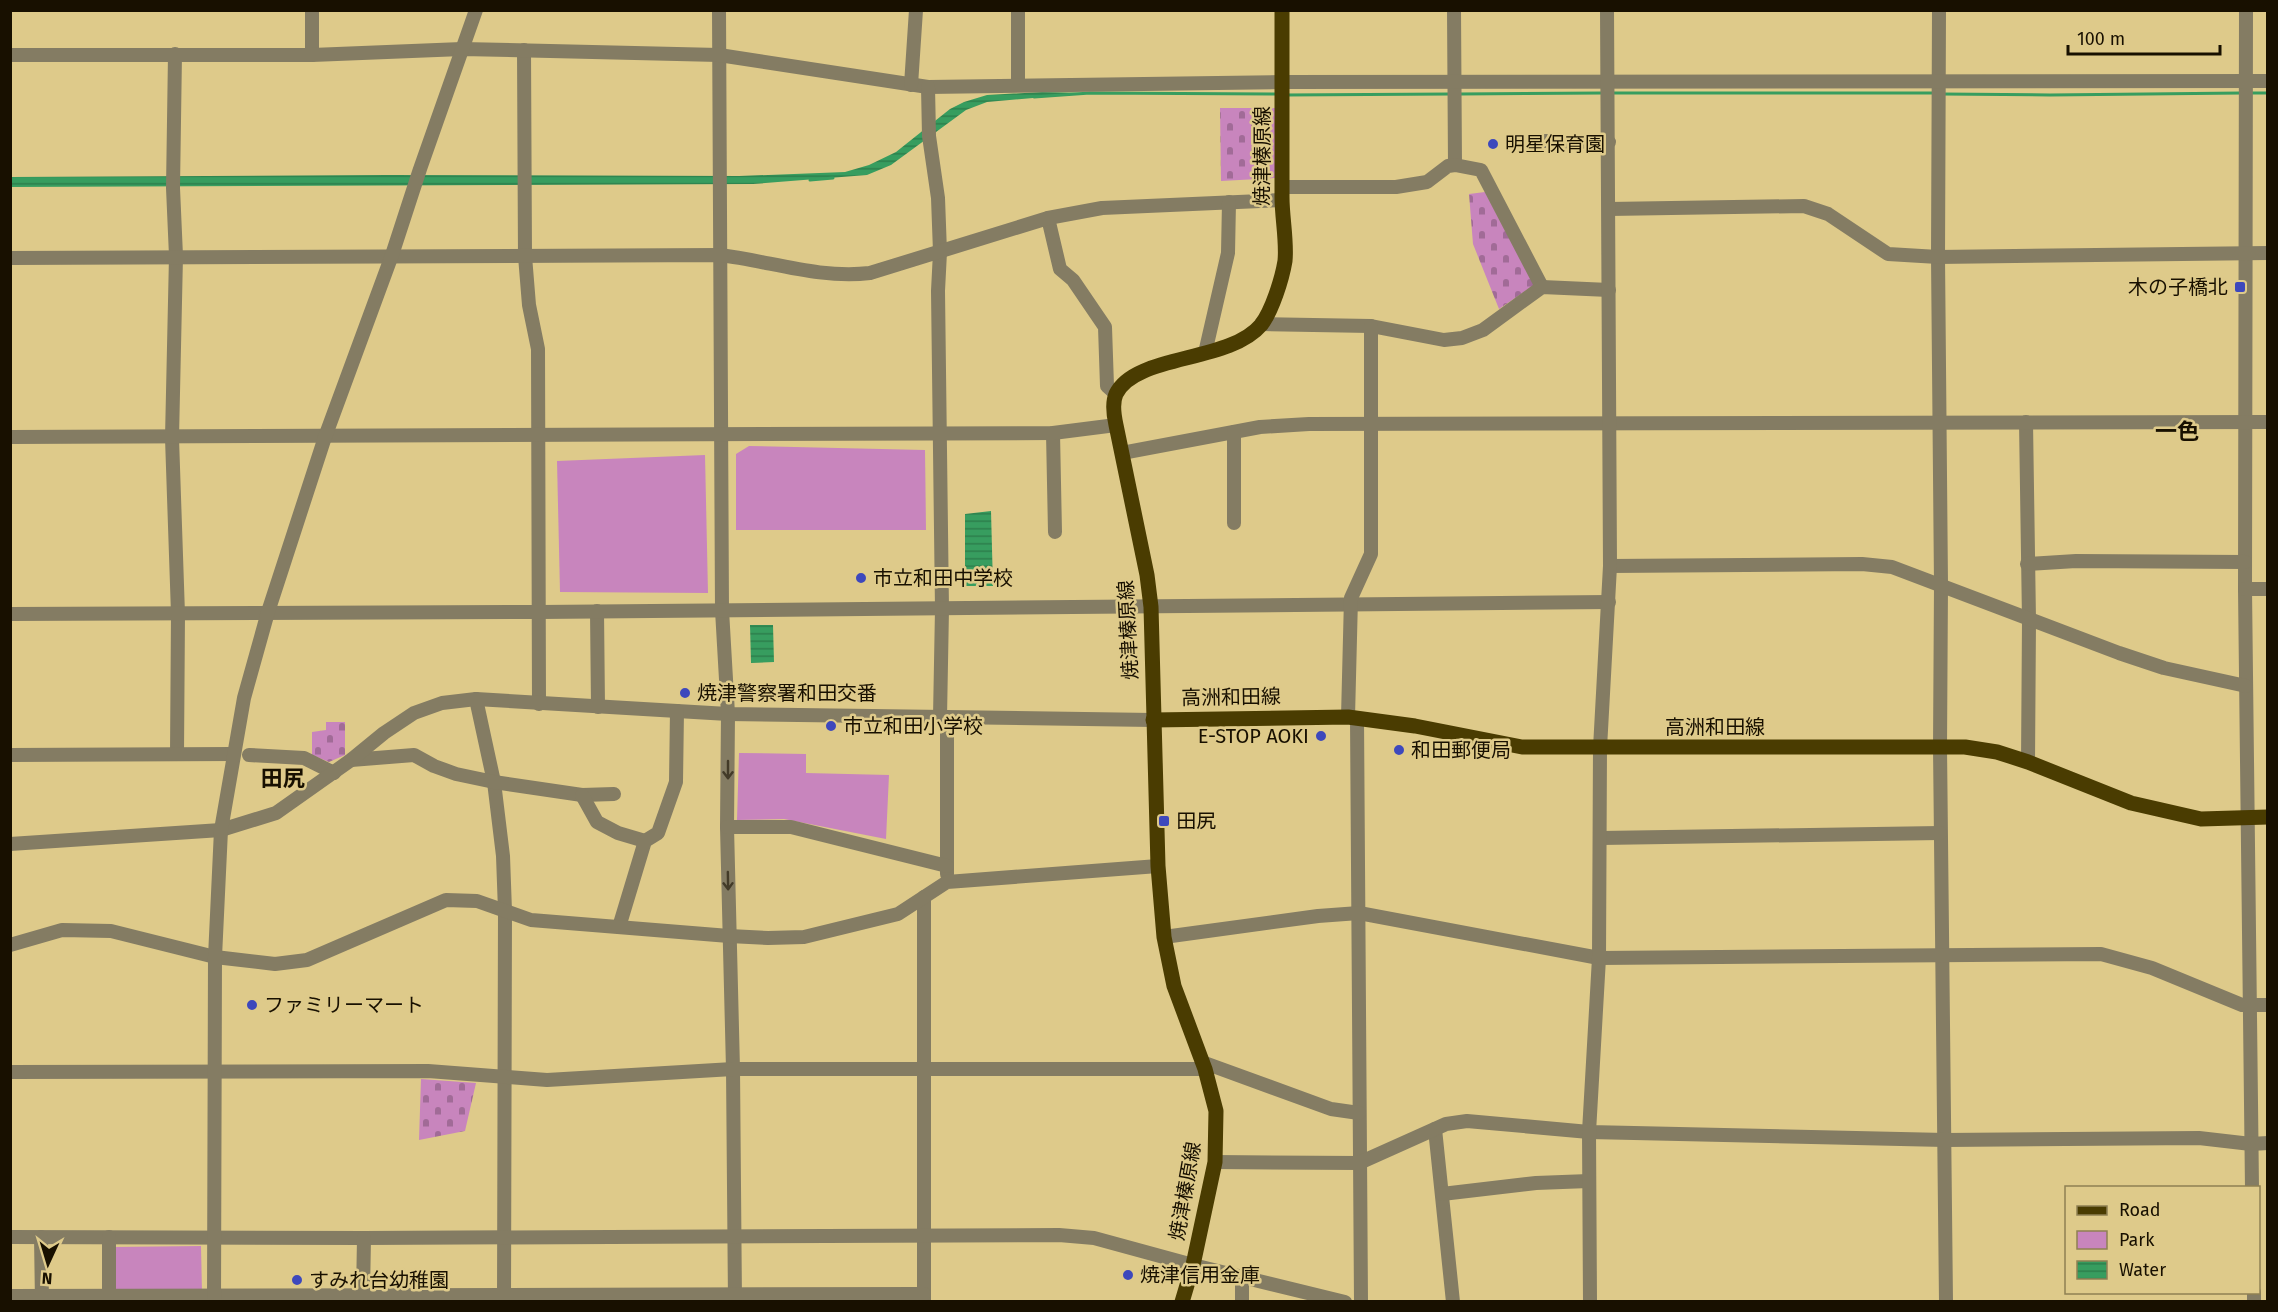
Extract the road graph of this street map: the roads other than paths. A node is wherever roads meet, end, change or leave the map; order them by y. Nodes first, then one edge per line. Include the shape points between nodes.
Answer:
1 (312, 10) edge
2 (476, 10) edge
3 (719, 10) edge
4 (916, 10) edge
5 (1018, 10) edge
6 (1282, 10) edge
7 (1454, 10) edge
8 (1607, 10) edge
9 (1939, 10) edge
10 (2246, 10) edge
11 (462, 49) junction
12 (524, 50) junction
13 (175, 54) junction
14 (10, 55) edge
15 (312, 55) junction
16 (719, 55) junction
17 (1608, 81) junction
18 (2245, 81) junction
19 (2268, 81) edge
20 (1282, 82) junction
21 (1455, 83) junction
22 (1018, 84) junction
23 (911, 85) junction
24 (928, 87) junction
25 (1939, 89) junction
26 (1545, 141) dead end
27 (1609, 142) junction
28 (1455, 165) junction
29 (1282, 194) junction
30 (1229, 202) junction
31 (1610, 209) junction
32 (1048, 218) junction
33 (940, 252) junction
34 (2247, 254) junction
35 (2268, 254) edge
36 (392, 255) junction
37 (720, 255) junction
38 (176, 256) junction
39 (525, 256) junction
40 (1938, 256) junction
41 (10, 258) edge
42 (1542, 287) junction
43 (1609, 290) junction
44 (1261, 324) junction
45 (1371, 326) junction
46 (1205, 353) junction
47 (1116, 394) junction
48 (1941, 422) junction
49 (2026, 422) junction
50 (2247, 422) junction
51 (2268, 422) edge
52 (1610, 423) junction
53 (1372, 424) junction
54 (1116, 425) junction
55 (940, 432) junction
56 (1234, 432) junction
57 (1053, 433) junction
58 (540, 434) junction
59 (721, 435) junction
60 (10, 437) edge
61 (325, 437) junction
62 (172, 438) junction
63 (1122, 453) junction
64 (1234, 523) dead end
65 (1055, 532) dead end
66 (2245, 562) junction
67 (2027, 564) junction
68 (1610, 566) junction
69 (1941, 585) junction
70 (2245, 589) junction
71 (2268, 589) edge
72 (1609, 602) junction
73 (1350, 604) junction
74 (1151, 607) junction
75 (942, 609) junction
76 (722, 610) junction
77 (597, 611) junction
78 (268, 612) junction
79 (540, 612) junction
80 (10, 614) edge
81 (178, 614) junction
82 (2029, 620) junction
83 (2246, 686) junction
84 (476, 699) junction
85 (539, 704) junction
86 (598, 707) junction
87 (677, 711) junction
88 (728, 714) junction
89 (943, 717) junction
90 (1353, 717) junction
91 (1154, 720) junction
92 (1940, 747) junction
93 (1600, 748) junction
94 (177, 753) junction
95 (233, 754) junction
96 (10, 755) edge
97 (249, 755) dead end
98 (351, 760) junction
99 (2028, 762) junction
100 (334, 773) junction
101 (494, 782) junction
102 (614, 794) dead end
103 (582, 795) junction
104 (2248, 817) junction
105 (2268, 817) edge
106 (727, 827) junction
107 (221, 830) junction
108 (1940, 832) junction
109 (1601, 838) junction
110 (645, 841) junction
111 (10, 844) edge
112 (947, 866) junction
113 (1158, 866) junction
114 (947, 882) junction
115 (924, 897) junction
116 (505, 911) junction
117 (1359, 913) junction
118 (619, 927) junction
119 (729, 936) junction
120 (1164, 937) junction
121 (10, 945) edge
122 (1943, 955) junction
123 (214, 957) junction
124 (1599, 957) junction
125 (2250, 1005) junction
126 (2268, 1005) edge
127 (1204, 1065) junction
128 (925, 1069) junction
129 (733, 1070) junction
130 (214, 1071) junction
131 (10, 1072) edge
132 (505, 1078) junction
133 (1359, 1113) junction
134 (1436, 1129) junction
135 (1589, 1132) junction
136 (1945, 1140) junction
137 (2268, 1143) edge
138 (2251, 1144) junction
139 (1215, 1162) junction
140 (1359, 1163) junction
141 (1589, 1181) junction
142 (2252, 1186) edge
143 (1442, 1194) junction
144 (735, 1236) junction
145 (924, 1236) junction
146 (10, 1237) edge
147 (41, 1237) junction
148 (109, 1237) junction
149 (215, 1237) junction
150 (504, 1237) junction
151 (364, 1238) junction
152 (1193, 1265) junction
153 (1242, 1277) junction
154 (363, 1294) junction
155 (10, 1296) edge
156 (735, 1297) edge
157 (109, 1298) edge
158 (166, 1298) edge
159 (214, 1298) edge
160 (504, 1298) edge
161 (924, 1298) edge
162 (42, 1299) edge
163 (1182, 1302) edge
164 (1242, 1302) edge
165 (1345, 1302) edge
166 (1360, 1302) edge
167 (1453, 1302) edge
168 (1590, 1302) edge
169 (1946, 1302) edge

1 - 15 street
2 - 11 street
3 - 16 street
4 - 23 street
5 - 22 street
6 - 20 main road, 焼津榛原線
7 - 21 street
8 - 17 street
9 - 25 street
10 - 18 street
11 - 12 street
11 - 15 street
11 - 36 street
12 - 16 street
12 - 39 street
13 - 14 street
13 - 15 street
13 - 38 street
16 - 23 street
16 - 37 street
17 - 21 street
17 - 25 street
17 - 27 street
18 - 19 street
18 - 25 street
18 - 34 street
20 - 21 street
20 - 22 street
20 - 29 main road, 焼津榛原線
21 - 28 street
22 - 24 street
23 - 24 street
24 - 33 street
25 - 40 street
26 - 27 street
27 - 31 street
28 - 29 street via 1427,182
28 - 42 street via 1480,170
29 - 30 street
29 - 44 main road, 焼津榛原線 via 1282,278
30 - 32 street via 1102,208
30 - 46 street via 1228,253
31 - 40 street via 1804,206 1828,214 1888,254
31 - 43 street
32 - 33 street
32 - 47 street via 1060,269 1073,280 1105,327 1107,386
33 - 37 street via 870,273 847,275
33 - 55 street
34 - 35 street
34 - 40 street
34 - 50 street
36 - 38 street
36 - 39 street
36 - 61 street
37 - 39 street
37 - 59 street
38 - 41 street
38 - 62 street
39 - 58 street via 538,349
40 - 48 street
42 - 43 street
42 - 45 street via 1483,330 1462,338 1444,340
43 - 52 street
44 - 45 street
44 - 46 main road, 焼津榛原線 via 1229,347
45 - 53 street
46 - 47 main road, 焼津榛原線 via 1152,368 1127,380
47 - 54 main road, 焼津榛原線
48 - 49 street
48 - 52 street
48 - 69 street
49 - 50 street
49 - 67 street
50 - 51 street
50 - 66 street
52 - 53 street
52 - 68 street
53 - 56 street via 1309,424
53 - 73 street via 1371,554
54 - 57 street
54 - 63 main road, 焼津榛原線
55 - 57 street
55 - 59 street
55 - 75 street
56 - 63 street
56 - 64 street
57 - 65 street
58 - 59 street
58 - 61 street
58 - 79 street
59 - 76 street
60 - 62 street
61 - 62 street
61 - 78 street
62 - 81 street
63 - 74 main road, 焼津榛原線
66 - 67 street
66 - 70 street
67 - 82 street
68 - 69 street via 1862,564 1892,567
68 - 72 street
69 - 82 street
69 - 92 street
70 - 71 street
70 - 83 street
72 - 73 street
72 - 93 street
73 - 74 street
73 - 90 street
74 - 75 street
74 - 91 main road, 焼津榛原線
75 - 76 street
75 - 89 street
76 - 77 street
76 - 88 street
77 - 79 street
77 - 86 street
78 - 79 street
78 - 81 street
78 - 95 street
79 - 85 street
80 - 81 street
81 - 94 street
82 - 83 street via 2164,668
82 - 99 street
83 - 104 street
84 - 85 street
84 - 98 street via 442,703 414,713
84 - 101 street
85 - 86 street
86 - 87 street
87 - 88 street
87 - 110 street via 676,783 658,833
88 - 89 street
88 -> 106 street
89 - 91 street
89 - 112 street
90 - 91 main road, 高洲和田線
90 - 93 main road, 高洲和田線 via 1522,747
90 - 117 street
91 - 113 main road, 焼津榛原線
92 - 93 main road, 高洲和田線
92 - 99 main road, 高洲和田線 via 1997,752
92 - 108 street
93 - 109 street
94 - 95 street
94 - 96 street
95 - 107 street
97 - 100 street via 304,758
98 - 100 street
98 - 101 street via 414,755 456,774
99 - 104 main road, 高洲和田線 via 2131,803 2201,819
100 - 107 street via 276,813
101 - 103 street
101 - 116 street
102 - 103 street
103 - 110 street via 597,822 618,834
104 - 105 main road, 高洲和田線
104 - 125 street
106 - 112 street via 790,827
106 -> 119 street
107 - 111 street
107 - 123 street
108 - 109 street
108 - 122 street
109 - 124 street
110 - 118 street
112 - 114 street
113 - 114 street
113 - 120 main road, 焼津榛原線
114 - 115 street
115 - 119 street via 898,914 804,937
115 - 128 street
116 - 118 street via 531,920
116 - 123 street via 477,901 446,900 307,960 275,964
116 - 132 street
117 - 120 street
117 - 124 street
117 - 133 street
118 - 119 street
119 - 129 street
120 - 127 main road, 焼津榛原線 via 1174,986
121 - 123 street via 78,928 111,931
122 - 124 street
122 - 125 street via 2101,954 2152,968
122 - 136 street
123 - 130 street
124 - 135 street
125 - 126 street
125 - 138 street
127 - 128 street
127 - 133 street via 1331,1109
127 - 139 main road, 焼津榛原線 via 1216,1111
128 - 129 street
128 - 145 street
129 - 132 street via 547,1080
129 - 144 street
130 - 131 street
130 - 132 street via 428,1071
130 - 149 street
132 - 150 street
133 - 140 street
134 - 135 street via 1467,1121
134 - 140 street
134 - 143 street
135 - 136 street
135 - 141 street
136 - 138 street via 2199,1138
136 - 169 street
137 - 138 street
138 - 142 street
139 - 140 street
139 - 152 main road, 焼津榛原線
140 - 166 street
141 - 143 street
141 - 168 street
143 - 167 street
144 - 145 street
144 - 150 street
144 - 156 street
145 - 152 street via 1094,1238
145 - 161 street
146 - 147 street
147 - 148 street
147 - 162 street
148 - 149 street
148 - 157 street
149 - 151 street
149 - 159 street
150 - 151 street
150 - 160 street
151 - 154 street
152 - 153 street
152 - 163 main road, 焼津榛原線
153 - 164 street
153 - 165 street
154 - 159 street
154 - 160 street
155 - 162 street
156 - 160 street
156 - 161 street
157 - 158 street
157 - 162 street
158 - 159 street

